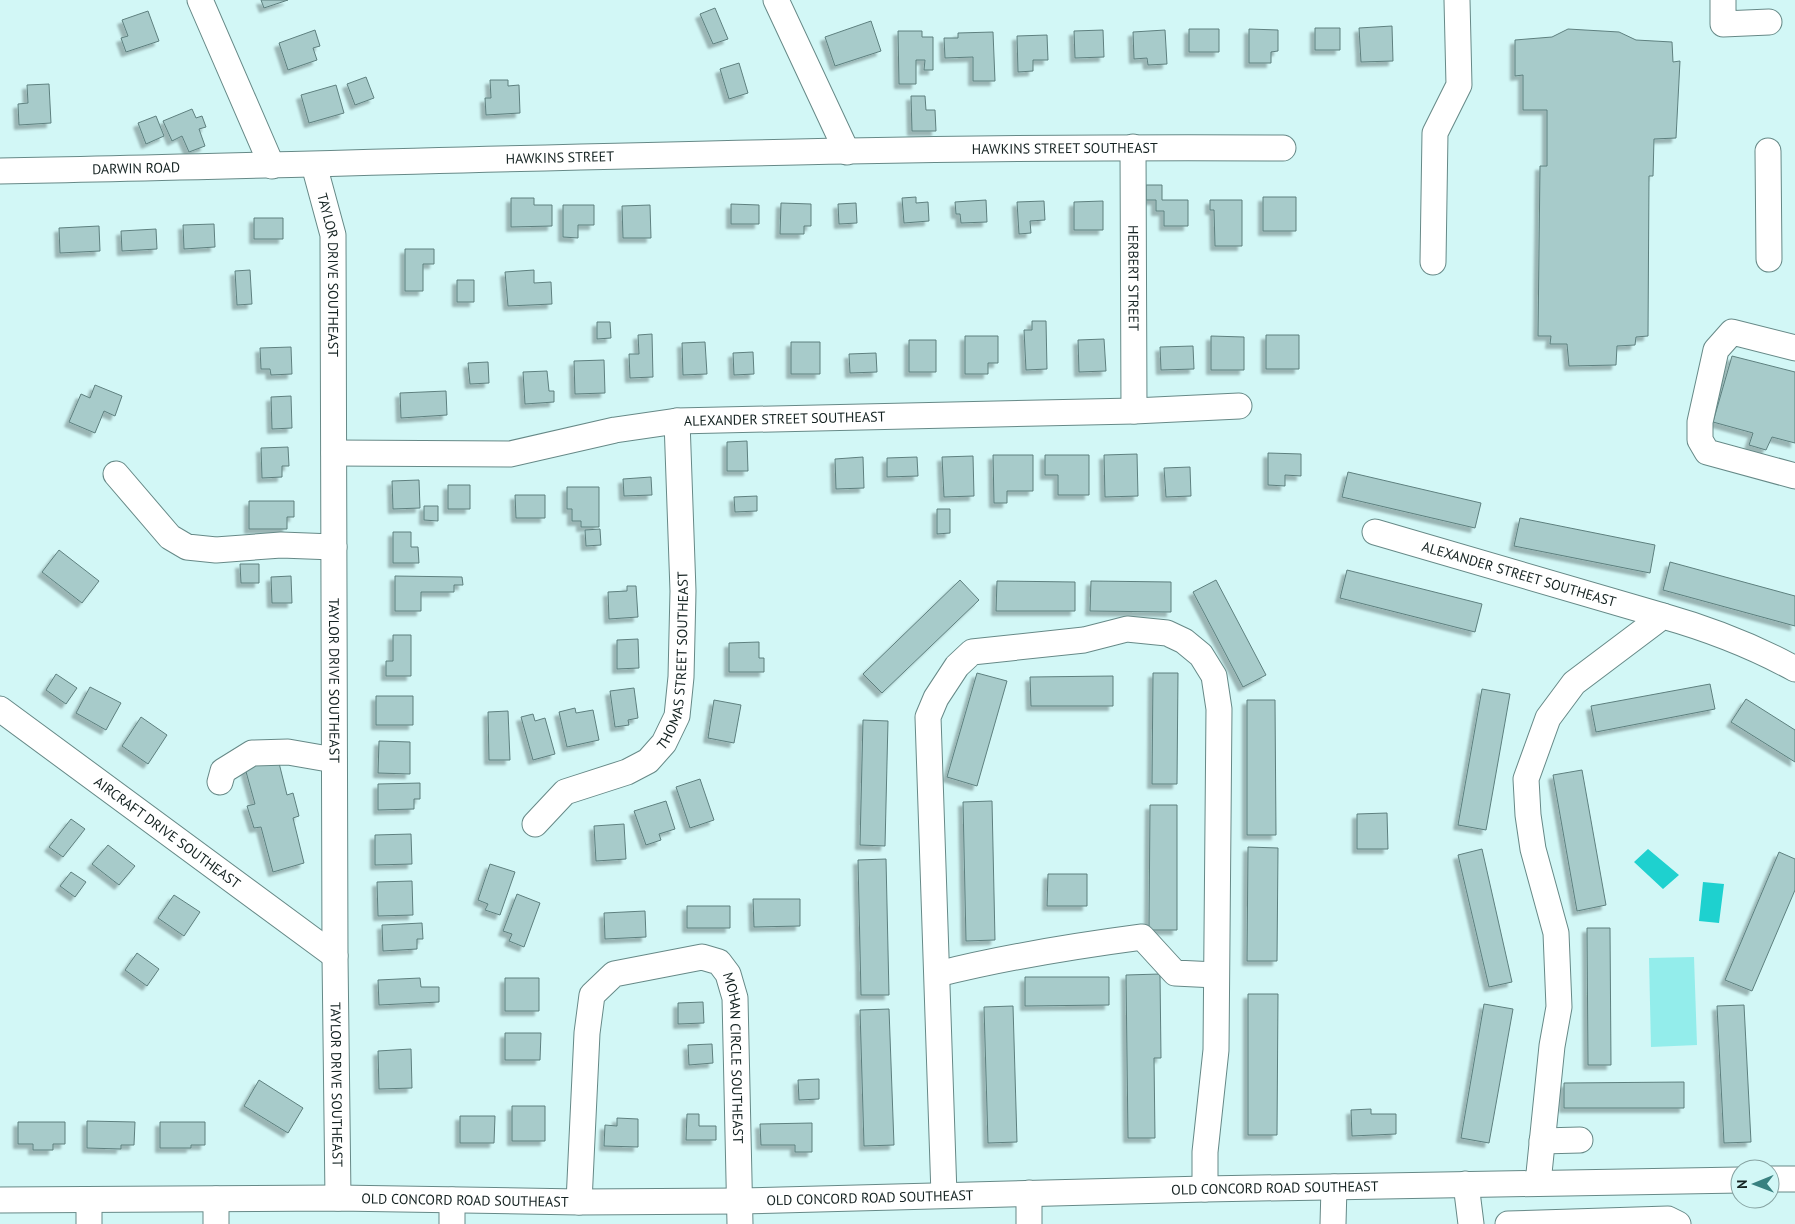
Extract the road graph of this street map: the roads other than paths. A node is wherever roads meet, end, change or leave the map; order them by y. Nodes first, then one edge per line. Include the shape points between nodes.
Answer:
1 (200, 0) edge
2 (776, 0) edge
3 (1457, 0) edge
4 (1723, 0) edge
5 (1769, 22) dead end
6 (1133, 147) junction
7 (1283, 148) dead end
8 (1768, 151) dead end
9 (847, 152) junction
10 (314, 165) junction
11 (272, 166) junction
12 (0, 171) edge
13 (1769, 259) dead end
14 (1433, 262) dead end
15 (1795, 348) edge
16 (1239, 406) dead end
17 (1134, 411) junction
18 (677, 421) junction
19 (334, 453) junction
20 (116, 474) dead end
21 (1795, 476) edge
22 (1375, 532) dead end
23 (334, 546) junction
24 (1663, 616) junction
25 (1795, 669) edge
26 (0, 709) edge
27 (334, 760) junction
28 (220, 782) dead end
29 (535, 824) dead end
30 (335, 956) junction
31 (938, 974) junction
32 (1216, 975) junction
33 (1580, 1140) dead end
34 (1542, 1141) junction
35 (1780, 1179) edge
36 (1795, 1179) edge
37 (1730, 1180) edge
38 (1538, 1183) junction
39 (1466, 1184) junction
40 (1334, 1187) junction
41 (1205, 1189) junction
42 (1029, 1193) junction
43 (944, 1195) junction
44 (338, 1198) junction
45 (216, 1199) junction
46 (0, 1200) edge
47 (578, 1202) junction
48 (89, 1212) edge
49 (452, 1212) edge
50 (740, 1212) edge
51 (216, 1224) edge
52 (1029, 1224) edge
53 (1333, 1224) edge
54 (1471, 1224) edge
55 (1508, 1224) edge
56 (1678, 1224) edge

1 - 11 street
2 - 9 street
3 - 14 street via 1459,85 1434,133
4 - 5 street via 1723,24
6 - 7 street, HAWKINS STREET SOUTHEAST
6 - 9 street, HAWKINS STREET SOUTHEAST
6 - 17 street, HERBERT STREET
8 - 13 street
9 - 10 street, HAWKINS STREET
10 - 11 street, HAWKINS STREET
10 - 19 street, TAYLOR DRIVE SOUTHEAST via 332,235
11 - 12 street, DARWIN ROAD
15 - 21 street via 1732,332 1716,350 1700,440 1708,452
16 - 17 street, ALEXANDER STREET SOUTHEAST
17 - 18 street, ALEXANDER STREET SOUTHEAST
18 - 19 street, ALEXANDER STREET SOUTHEAST via 616,430 510,454
18 - 29 street, THOMAS STREET SOUTHEAST via 683,591 677,716 664,743 648,762 566,792
19 - 23 street, TAYLOR DRIVE SOUTHEAST
20 - 23 street via 170,537 187,547 216,550 281,545
22 - 24 street, ALEXANDER STREET SOUTHEAST
23 - 27 street, TAYLOR DRIVE SOUTHEAST
24 - 25 street, ALEXANDER STREET SOUTHEAST via 1711,630
24 - 34 street via 1574,683 1548,718 1526,779 1533,849 1556,933 1559,1006
26 - 30 street, AIRCRAFT DRIVE SOUTHEAST via 228,869
27 - 28 street via 288,752 252,753 222,771
27 - 30 street, TAYLOR DRIVE SOUTHEAST
30 - 44 street, TAYLOR DRIVE SOUTHEAST
31 - 32 street via 1077,946 1142,937 1175,973
31 - 32 street via 928,737 928,717 936,698 957,666 972,652 1084,640 1127,629 1166,633 1184,641 1201,655 1214,676 1218,709
31 - 43 street
32 - 41 street via 1216,1050 1205,1152
33 - 34 street
34 - 38 street
35 - 36 street
37 - 38 street, OLD CONCORD ROAD SOUTHEAST
38 - 39 street, OLD CONCORD ROAD SOUTHEAST
39 - 40 street, OLD CONCORD ROAD SOUTHEAST
39 - 54 street
40 - 41 street, OLD CONCORD ROAD SOUTHEAST
40 - 53 street
41 - 42 street, OLD CONCORD ROAD SOUTHEAST
42 - 43 street, OLD CONCORD ROAD SOUTHEAST
42 - 52 street
43 - 50 street, OLD CONCORD ROAD SOUTHEAST
44 - 45 street, OLD CONCORD ROAD SOUTHEAST
44 - 49 street, OLD CONCORD ROAD SOUTHEAST
45 - 48 street, OLD CONCORD ROAD SOUTHEAST
45 - 51 street
46 - 48 street, OLD CONCORD ROAD SOUTHEAST
47 - 49 street, OLD CONCORD ROAD SOUTHEAST
47 - 50 street, OLD CONCORD ROAD SOUTHEAST
47 - 50 street, MOHAN CIRCLE SOUTHEAST via 592,995 614,974 702,957 719,962 728,974 735,998
55 - 56 street via 1668,1219

